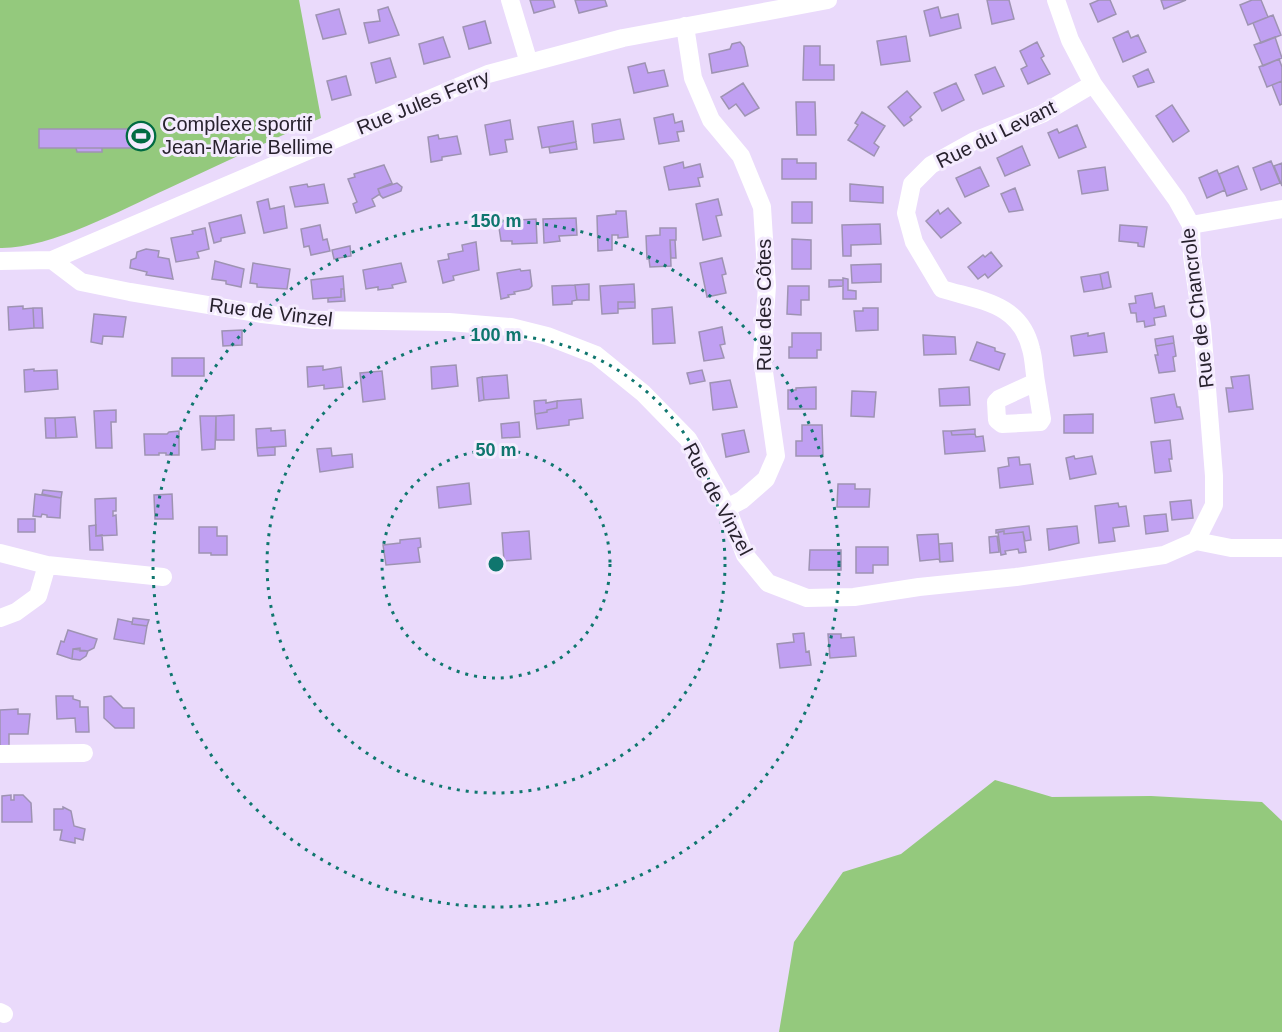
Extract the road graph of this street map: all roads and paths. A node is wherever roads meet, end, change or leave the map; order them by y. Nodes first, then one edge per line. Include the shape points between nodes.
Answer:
1 (510, 0) edge
2 (828, 0) edge
3 (1056, 0) edge
4 (685, 26) junction
5 (529, 63) junction
6 (1093, 84) junction
7 (1282, 209) edge
8 (1191, 225) junction
9 (52, 260) junction
10 (0, 261) edge
11 (1036, 382) dead end
12 (727, 508) junction
13 (1196, 541) junction
14 (1282, 548) edge
15 (0, 553) edge
16 (47, 565) junction
17 (163, 576) dead end
18 (0, 618) edge
19 (84, 753) dead end
20 (0, 754) edge

1 - 5 street
2 - 4 street, Rue Jules Ferry
3 - 6 street, Rue de Chancrole via 1070,40
4 - 5 street, Rue Jules Ferry
4 - 12 street, Rue des Côtes via 693,78 711,120 741,156 762,207 767,286 762,358 776,456 766,479
5 - 9 street, Rue Jules Ferry via 488,74
6 - 8 street, Rue de Chancrole
6 - 11 street, Rue du Levant via 1042,114 974,141 931,165 912,184 906,213 914,242 942,289 1001,306 1022,325 1031,348
7 - 8 street
8 - 13 street, Rue de Chancrole via 1214,476 1214,505
9 - 10 street, Rue Jules Ferry
9 - 12 street, Rue de Vinzel via 81,282 262,314 314,320 501,326 547,336 596,355 643,393 688,439
12 - 13 street, Rue de Vinzel via 746,555 768,583 807,598 854,597 1016,577 1164,555
13 - 14 street via 1231,548
15 - 16 street
16 - 17 street
16 - 18 street via 38,596
19 - 20 street

